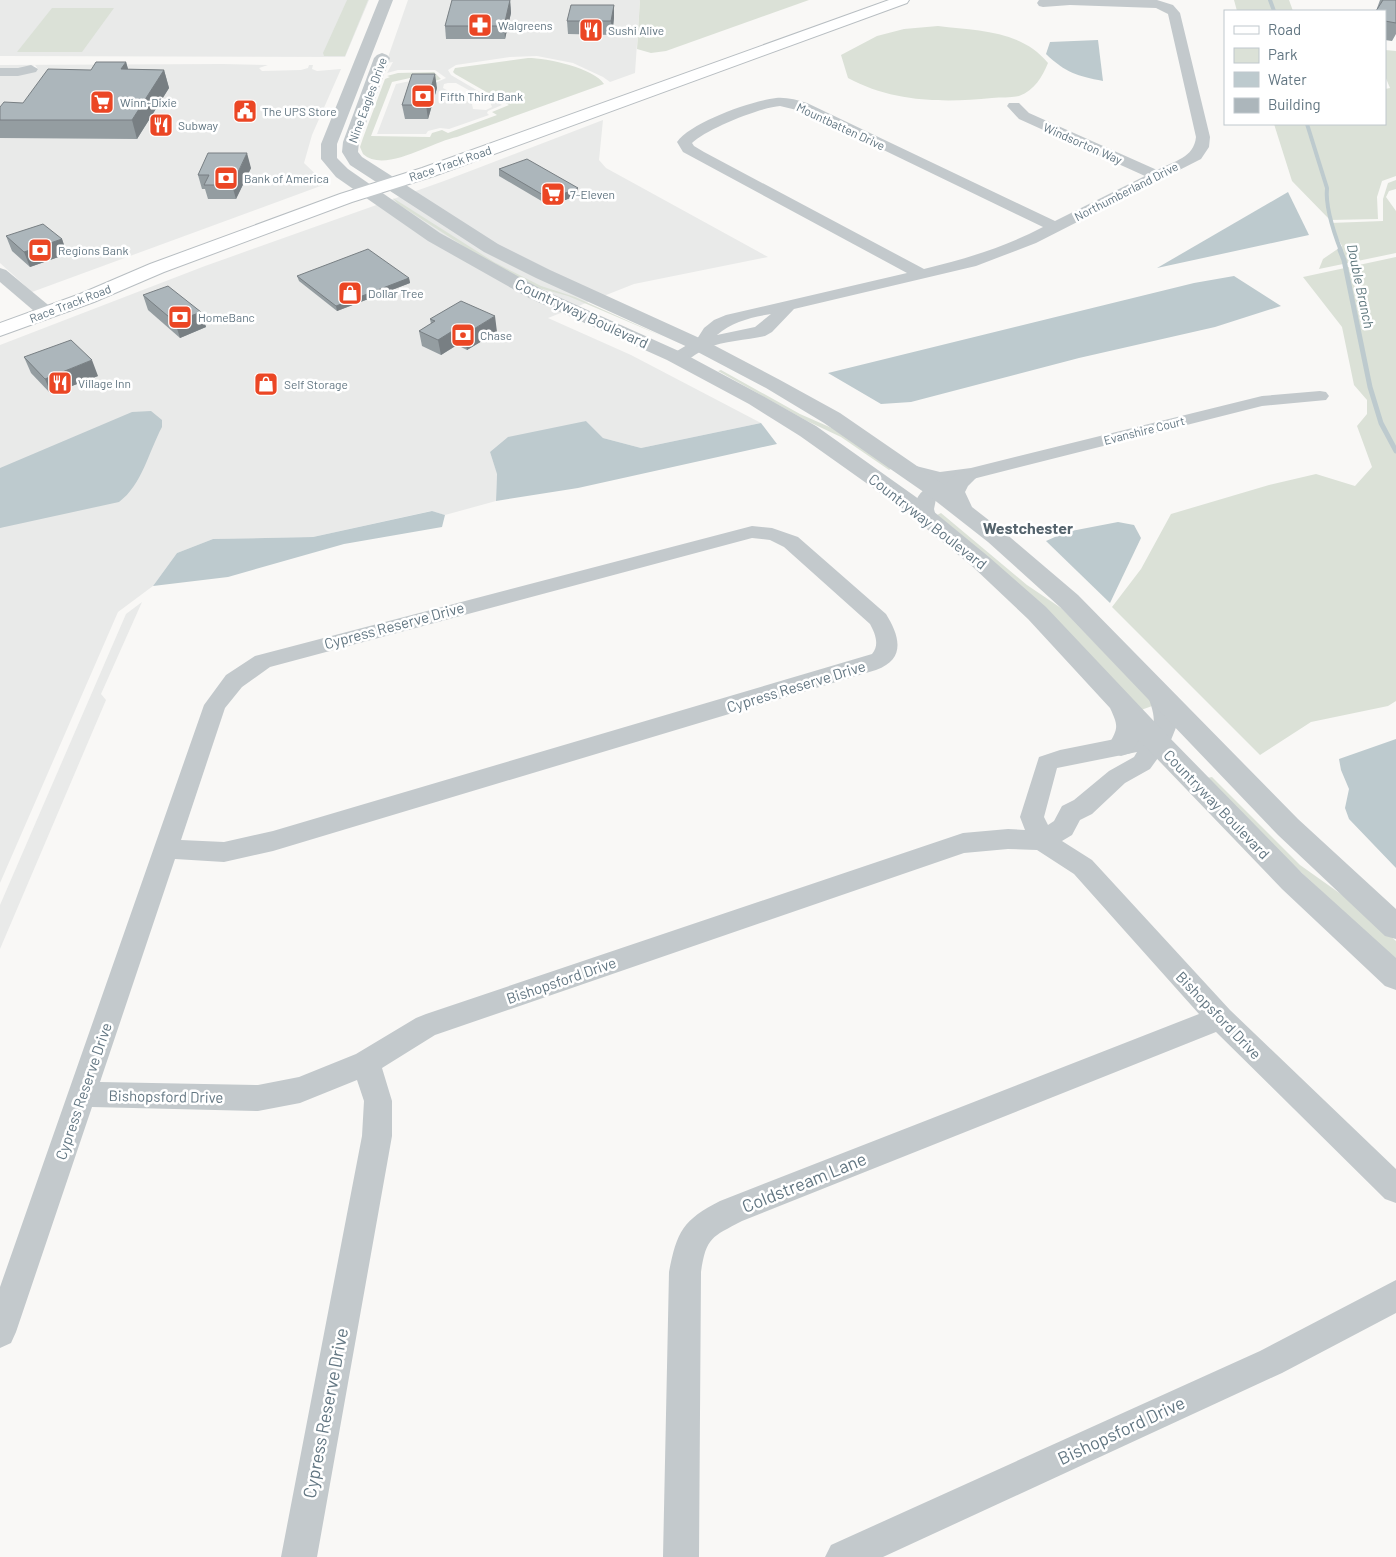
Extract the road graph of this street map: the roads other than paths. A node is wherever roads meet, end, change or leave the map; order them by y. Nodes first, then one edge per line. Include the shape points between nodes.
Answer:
1 (386, 0) edge
2 (865, 0) edge
3 (902, 0) edge
4 (1043, 3) dead end
5 (388, 42) dead end
6 (25, 70) dead end
7 (0, 72) edge
8 (626, 85) junction
9 (669, 85) junction
10 (1014, 106) dead end
11 (573, 120) junction
12 (1156, 175) junction
13 (373, 183) junction
14 (1054, 227) junction
15 (0, 273) edge
16 (922, 274) junction
17 (85, 280) dead end
18 (531, 291) junction
19 (49, 293) dead end
20 (31, 300) junction
21 (8, 308) dead end
22 (47, 313) junction
23 (0, 330) edge
24 (701, 343) junction
25 (678, 358) junction
26 (1320, 396) dead end
27 (793, 422) junction
28 (857, 435) junction
29 (908, 470) junction
30 (969, 475) junction
31 (936, 490) junction
32 (964, 512) junction
33 (926, 517) junction
34 (1157, 692) junction
35 (1119, 700) junction
36 (1121, 746) junction
37 (1149, 753) junction
38 (1042, 841) junction
39 (166, 849) junction
40 (1370, 904) junction
41 (1396, 926) edge
42 (1396, 977) edge
43 (1220, 1018) junction
44 (366, 1063) junction
45 (82, 1094) junction
46 (1396, 1190) edge
47 (1396, 1296) edge
48 (0, 1332) edge
49 (299, 1557) edge
50 (681, 1557) edge
51 (843, 1557) edge

1 - 13 street, Nine Eagles Drive via 329,144 329,159
2 - 8 main road, Race Track Road
3 - 9 main road, Race Track Road
4 - 12 street, Northumberland Drive via 1157,4 1174,12 1203,137 1202,147 1196,156
5 - 13 street, Nine Eagles Drive via 350,148
6 - 7 street
8 - 9 main road
8 - 11 main road via 613,96 575,111 571,117
8 - 13 main road, Race Track Road
9 - 11 main road, Race Track Road
10 - 12 street, Windsorton Way via 1024,116
11 - 13 main road, Race Track Road via 428,172
12 - 14 street, Northumberland Drive
13 - 17 main road, Race Track Road
13 - 18 street, Countryway Boulevard via 434,237
13 - 22 main road, Race Track Road
13 - 24 street, Countryway Boulevard via 543,274
14 - 16 street, Northumberland Drive via 970,263
14 - 16 street, Mountbatten Drive via 789,102 765,104 687,136 684,142 699,155
15 - 20 street
16 - 24 street, Northumberland Drive via 801,302 786,308 759,332
18 - 24 street via 570,301 669,344
18 - 25 street, Countryway Boulevard
19 - 20 main road, Race Track Road
20 - 21 main road, Race Track Road
20 - 22 street
22 - 23 main road, Race Track Road
24 - 25 street, Northumberland Drive
24 - 28 street, Countryway Boulevard
25 - 27 street, Countryway Boulevard
25 - 28 street via 723,367 796,407
26 - 30 street, Evanshire Court via 1262,401
27 - 31 street via 829,436 896,479
27 - 33 street, Countryway Boulevard
28 - 29 street, Countryway Boulevard
29 - 30 street, Evanshire Court via 940,478
29 - 31 street, Countryway Boulevard
30 - 31 street, Evanshire Court
30 - 32 street via 959,482 954,492
31 - 32 street, Countryway Boulevard
31 - 33 street via 924,503
32 - 34 street, Countryway Boulevard via 1069,601
33 - 35 street, Countryway Boulevard via 1037,613
34 - 37 street via 1166,725
34 - 40 street, Countryway Boulevard via 1288,826
35 - 36 street via 1130,725 1130,732
35 - 37 street, Countryway Boulevard
36 - 37 street
36 - 38 street via 1057,758 1047,763 1032,817
37 - 38 street via 1071,813 1063,828
37 - 40 street via 1176,747 1200,758 1304,859
37 - 42 street, Countryway Boulevard via 1196,782 1292,880
38 - 43 street, Bishopsford Drive via 1083,867
38 - 44 street, Bishopsford Drive via 1008,839 963,843 426,1026
39 - 39 street, Cypress Reserve Drive via 216,705 234,681 262,661 290,652 752,532 774,534 791,542 878,619 886,631 888,646 880,659 865,666 274,842 224,852
39 - 45 street, Cypress Reserve Drive
40 - 41 street, Countryway Boulevard
43 - 46 street, Bishopsford Drive
43 - 50 street, Coldstream Lane via 703,1225 689,1245 685,1272
44 - 45 street, Bishopsford Drive via 300,1090 258,1098
44 - 49 street, Cypress Reserve Drive via 378,1101 377,1136
45 - 48 street, Cypress Reserve Drive
47 - 51 street, Bishopsford Drive via 1271,1362

